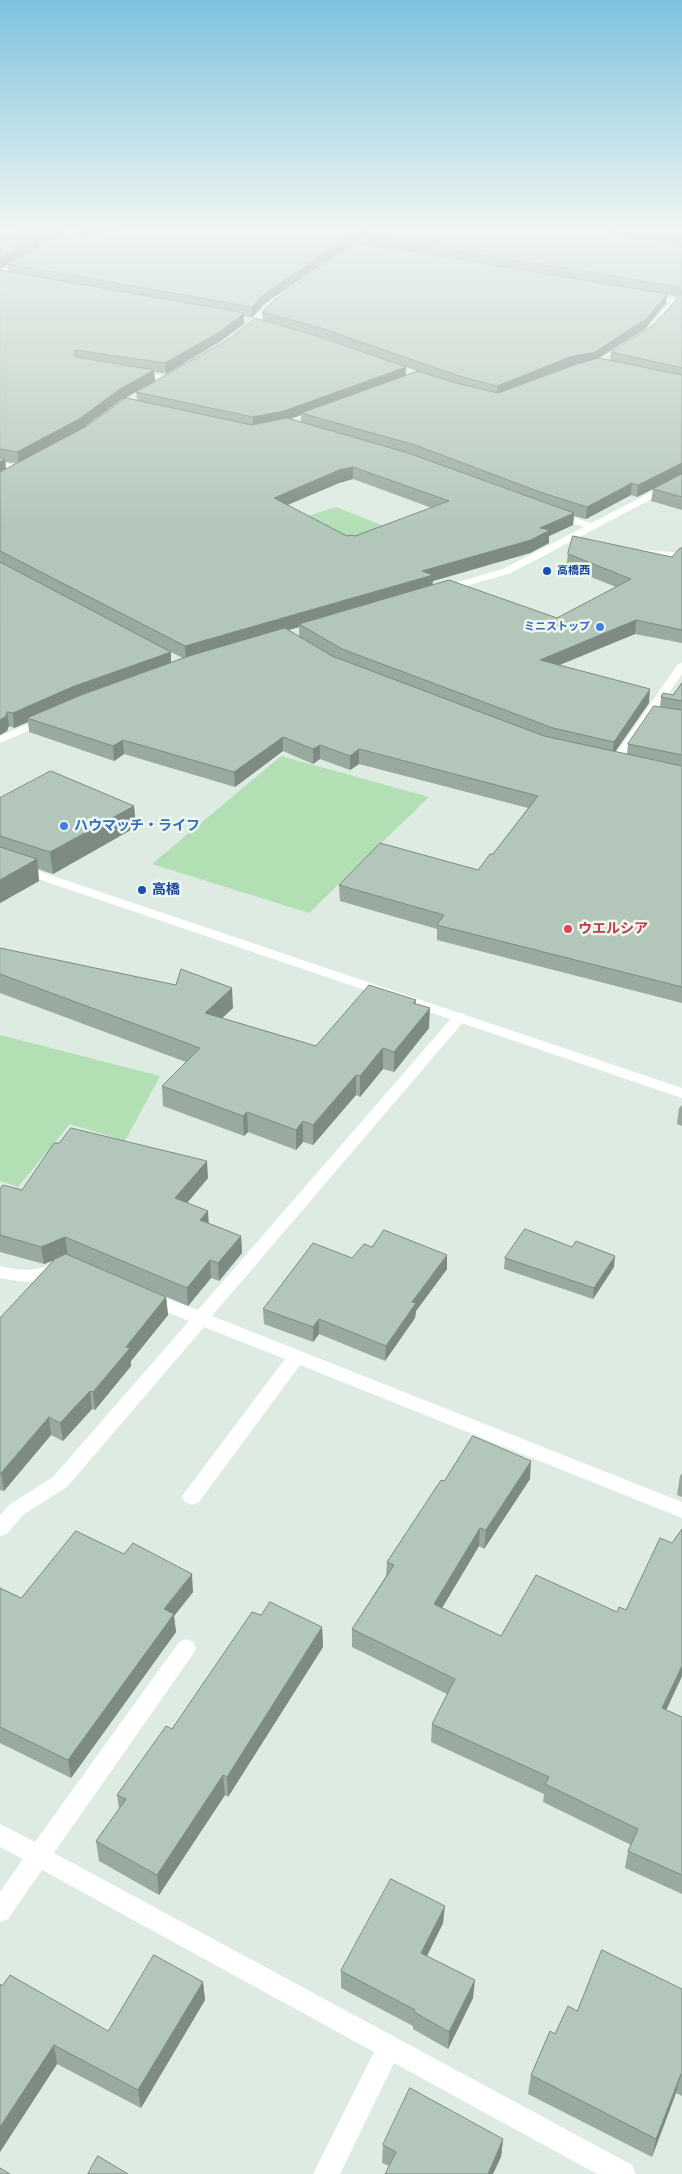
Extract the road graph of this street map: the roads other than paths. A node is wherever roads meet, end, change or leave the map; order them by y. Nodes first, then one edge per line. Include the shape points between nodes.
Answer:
1 (246, 329) edge
2 (233, 340) edge
3 (129, 372) edge
4 (177, 374) edge
5 (168, 379) junction
6 (154, 387) edge
7 (0, 465) edge
8 (7, 476) edge
9 (682, 479) edge
10 (544, 511) edge
11 (594, 527) junction
12 (573, 538) junction
13 (591, 543) edge
14 (627, 551) edge
15 (682, 556) edge
16 (430, 593) edge
17 (682, 666) edge
18 (60, 713) edge
19 (650, 714) junction
20 (666, 717) edge
21 (0, 740) edge
22 (616, 762) edge
23 (0, 862) edge
24 (460, 1017) junction
25 (682, 1093) edge
26 (76, 1267) edge
27 (0, 1272) edge
28 (138, 1294) edge
29 (200, 1320) junction
30 (296, 1358) junction
31 (192, 1497) dead end
32 (682, 1510) edge
33 (0, 1528) edge
34 (186, 1648) dead end
35 (0, 1835) edge
36 (38, 1856) junction
37 (0, 1911) edge
38 (389, 2047) junction
39 (326, 2174) edge
40 (623, 2174) edge

1 - 2 street
3 - 5 street
4 - 5 street
5 - 6 street
7 - 8 street via 25,466
9 - 11 street
10 - 11 street
11 - 12 street
12 - 13 street
12 - 16 street via 507,571
14 - 15 street
17 - 19 street
18 - 21 street
19 - 20 street
19 - 22 street
23 - 24 street
24 - 25 street
24 - 29 street
26 - 27 street via 67,1263 44,1276
28 - 29 street
29 - 30 street
29 - 33 street via 60,1482 16,1510
30 - 31 street
30 - 32 street
34 - 36 street
35 - 36 street
36 - 37 street
36 - 38 street
38 - 39 street
38 - 40 street

